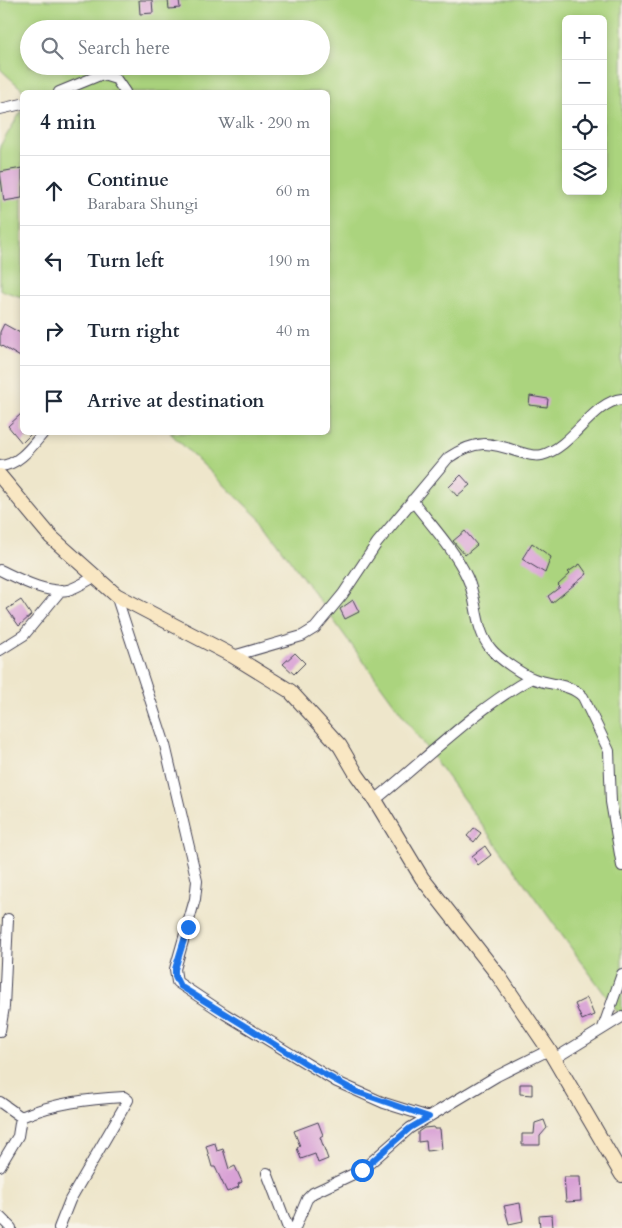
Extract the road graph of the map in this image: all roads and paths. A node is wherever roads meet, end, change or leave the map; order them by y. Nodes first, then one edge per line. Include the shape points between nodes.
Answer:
1 (103, 75) joint
2 (64, 90) edge
3 (124, 90) edge
4 (20, 104) edge
5 (0, 109) edge
6 (622, 400) edge
7 (41, 435) edge
8 (0, 466) edge
9 (0, 476) edge
10 (412, 500) junction
11 (0, 570) edge
12 (96, 576) junction
13 (61, 590) junction
14 (116, 595) junction
15 (0, 650) edge
16 (233, 656) junction
17 (532, 678) junction
18 (375, 800) junction
19 (622, 866) edge
20 (8, 919) dead end
21 (622, 974) edge
22 (622, 1017) edge
23 (603, 1028) junction
24 (0, 1030) edge
25 (552, 1055) junction
26 (0, 1102) edge
27 (21, 1116) junction
28 (429, 1117) junction
29 (0, 1166) edge
30 (267, 1173) dead end
31 (622, 1175) edge
32 (0, 1218) edge
33 (11, 1228) edge
34 (58, 1228) edge
35 (288, 1228) edge
36 (295, 1228) edge

1 - 2 street
1 - 3 street via 116,79
4 - 5 street
6 - 10 street via 608,402 569,438 540,455 531,456 495,444 479,443 462,448 448,458
7 - 8 street via 17,461
9 - 12 street via 51,537
10 - 16 street via 315,628 302,636
10 - 17 street via 468,578 480,625 490,648
11 - 13 street via 28,583
12 - 13 street
12 - 14 street
13 - 15 street via 24,635
14 - 16 street
14 - 28 street via 165,745 197,881 175,969 177,982 337,1082
16 - 18 street via 290,691 340,746
17 - 18 street via 486,708
17 - 19 street via 578,691 606,741 611,802
18 - 25 street via 422,878 498,975
20 - 24 street
21 - 23 street
22 - 23 street
23 - 25 street
25 - 28 street via 497,1076
25 - 31 street
26 - 27 street
27 - 29 street via 18,1136
27 - 34 street via 71,1102 124,1097 128,1100 70,1200
28 - 36 street via 410,1128 362,1170 313,1193 306,1199
30 - 35 street
32 - 33 street

